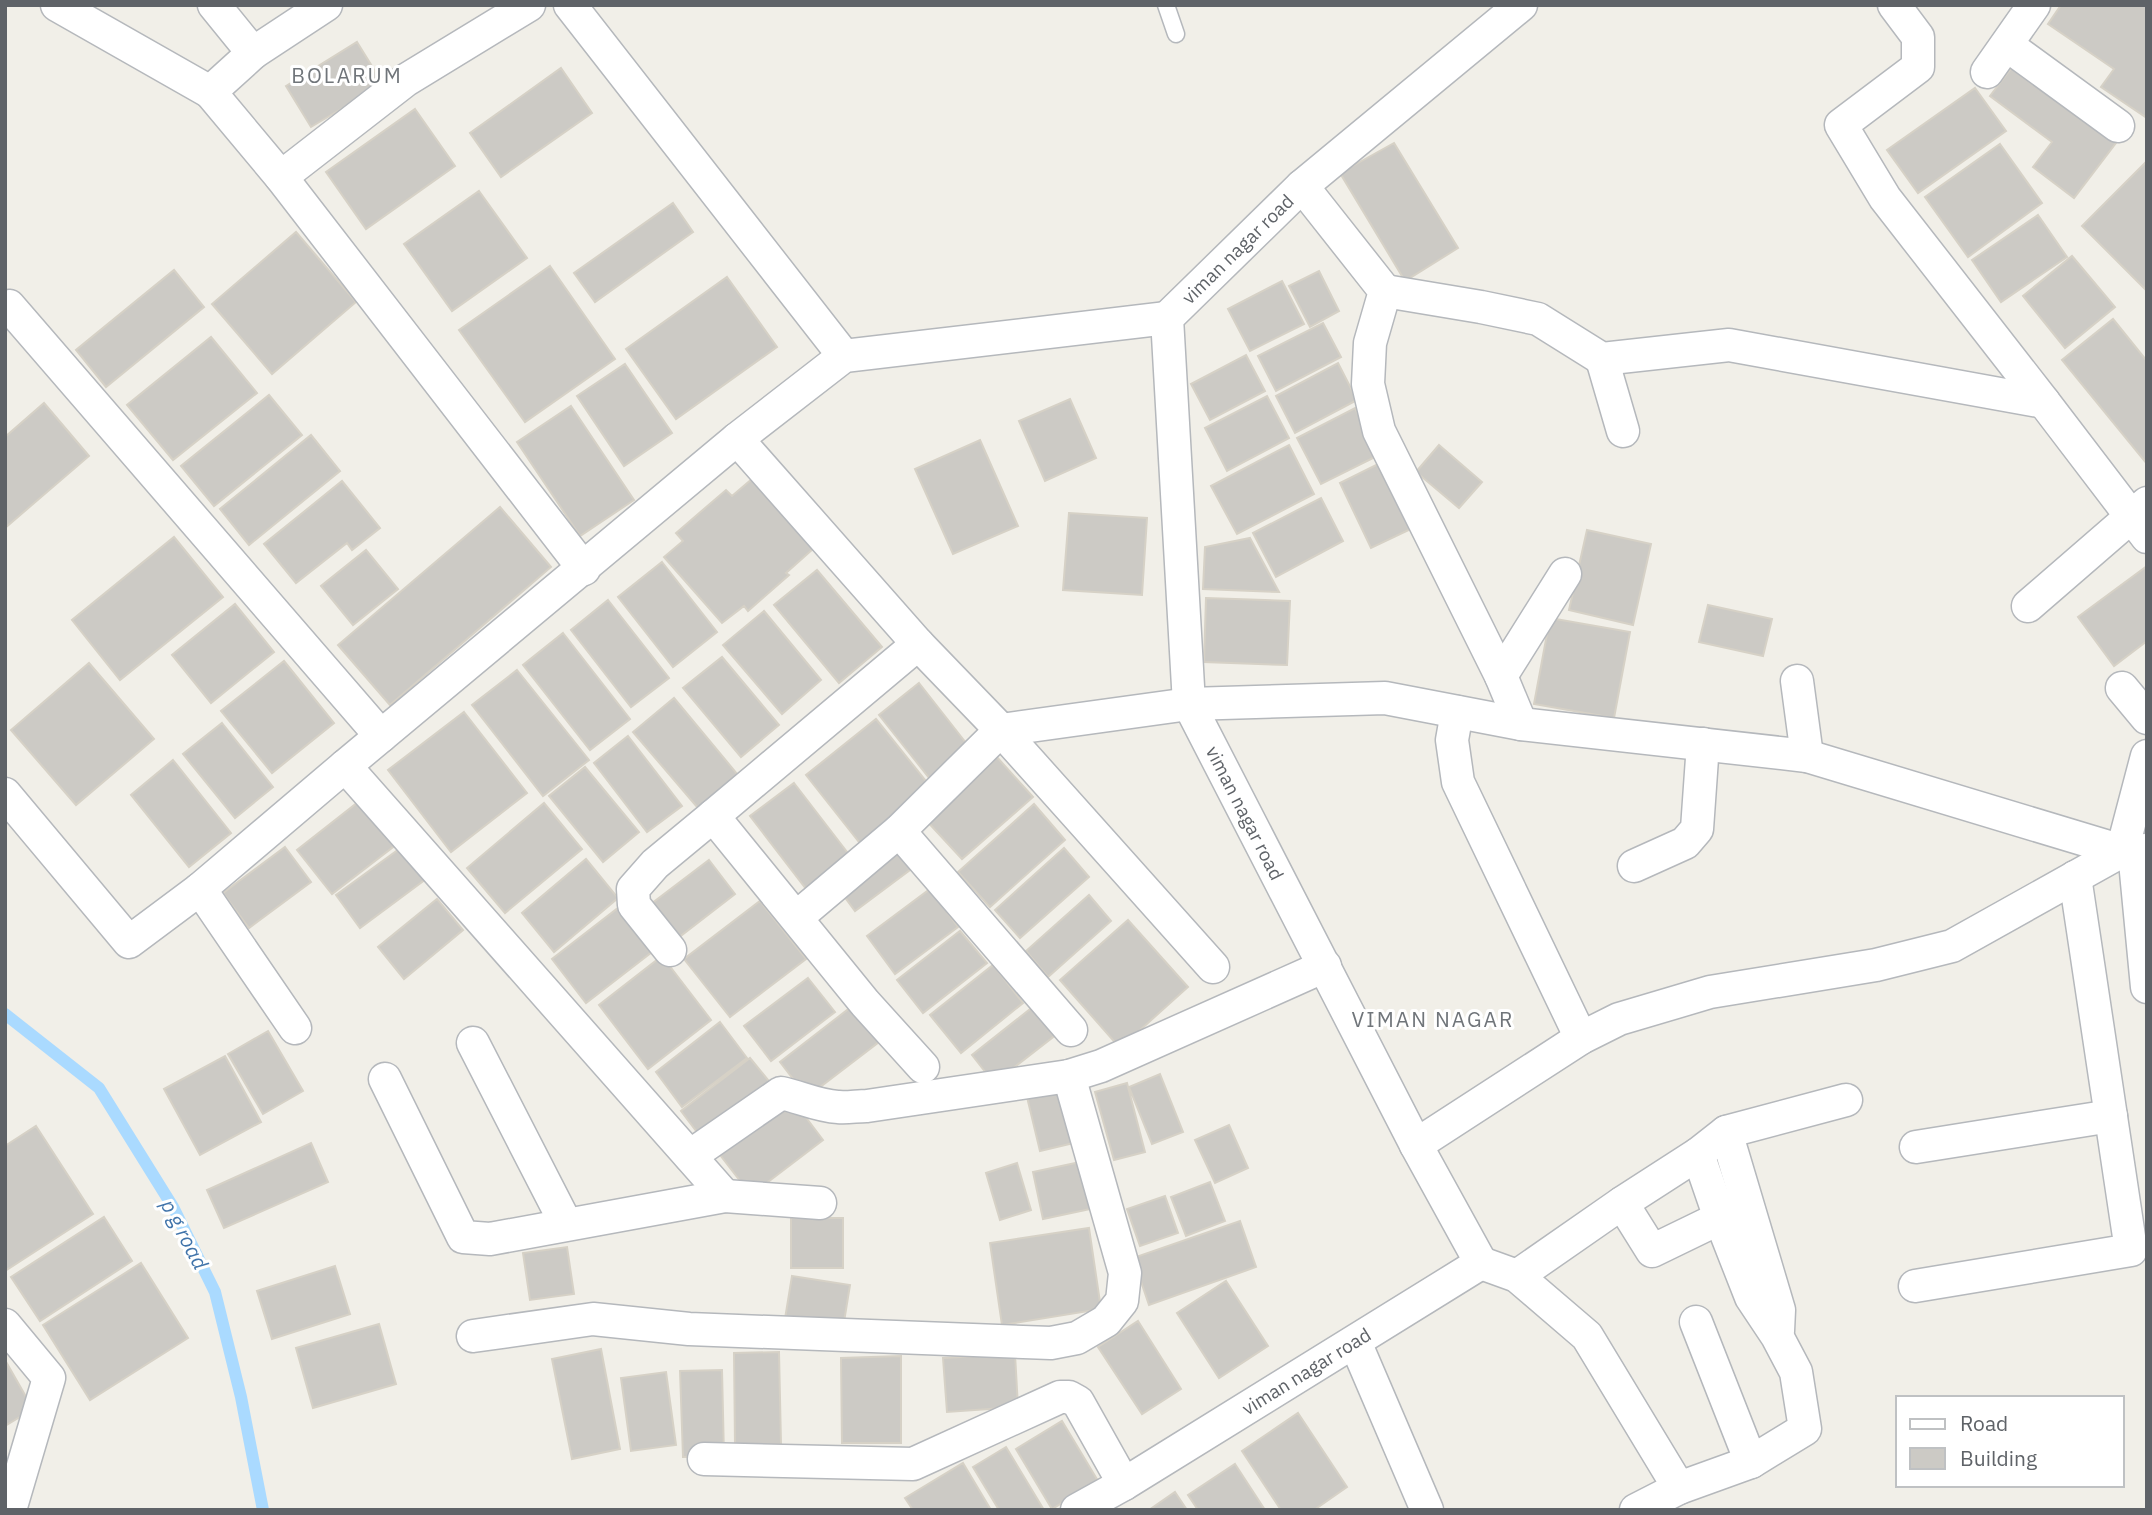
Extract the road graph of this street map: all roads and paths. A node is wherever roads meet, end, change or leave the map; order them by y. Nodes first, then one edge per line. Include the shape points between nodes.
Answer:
1 (57, 5) edge
2 (214, 5) edge
3 (326, 5) edge
4 (528, 5) edge
5 (570, 5) edge
6 (1166, 5) edge
7 (1521, 5) edge
8 (1894, 5) edge
9 (2034, 5) edge
10 (1176, 34) dead end
11 (2007, 45) junction
12 (253, 53) junction
13 (1987, 72) dead end
14 (211, 92) junction
15 (2118, 127) dead end
16 (281, 177) junction
17 (1301, 186) junction
18 (1385, 290) junction
19 (9, 306) dead end
20 (1167, 318) junction
21 (844, 356) junction
22 (1602, 359) junction
23 (2044, 401) junction
24 (1623, 430) dead end
25 (737, 439) junction
26 (2141, 520) edge
27 (584, 569) junction
28 (1565, 574) dead end
29 (2028, 606) dead end
30 (918, 644) junction
31 (1500, 676) junction
32 (1797, 681) dead end
33 (2122, 688) dead end
34 (1189, 704) junction
35 (1457, 712) junction
36 (2147, 718) edge
37 (1521, 724) junction
38 (1000, 730) junction
39 (381, 736) junction
40 (1703, 744) junction
41 (1807, 756) junction
42 (2147, 756) edge
43 (345, 766) junction
44 (5, 794) edge
45 (713, 816) junction
46 (899, 831) junction
47 (2134, 851) edge
48 (1634, 866) dead end
49 (2075, 877) junction
50 (200, 889) junction
51 (797, 917) junction
52 (670, 950) dead end
53 (1325, 966) junction
54 (1213, 967) dead end
55 (2147, 987) edge
56 (295, 1028) dead end
57 (1071, 1030) dead end
58 (1581, 1038) junction
59 (473, 1043) dead end
60 (923, 1067) dead end
61 (1069, 1076) junction
62 (385, 1079) dead end
63 (1846, 1100) dead end
64 (2111, 1116) junction
65 (1726, 1132) junction
66 (1416, 1145) junction
67 (1916, 1147) dead end
68 (1698, 1154) junction
69 (690, 1156) junction
70 (725, 1196) junction
71 (820, 1203) dead end
72 (1622, 1203) junction
73 (1720, 1218) junction
74 (566, 1224) junction
75 (1481, 1263) junction
76 (1517, 1276) junction
77 (1915, 1286) dead end
78 (1696, 1322) dead end
79 (5, 1325) edge
80 (473, 1336) dead end
81 (1777, 1336) junction
82 (1355, 1342) junction
83 (704, 1459) dead end
84 (1751, 1462) junction
85 (1124, 1484) junction
86 (1679, 1488) junction
87 (10, 1510) edge
88 (1077, 1510) edge
89 (1427, 1510) edge
90 (1636, 1510) edge

1 - 14 street
2 - 12 street
3 - 12 street
4 - 16 street via 407,80
5 - 21 street
6 - 10 lane
7 - 17 street, viman nagar road
8 - 23 street via 1918,37 1919,67 1841,125 1885,198
9 - 11 street
11 - 13 street
11 - 15 street
12 - 14 street
14 - 16 street
16 - 27 street
17 - 18 street
17 - 20 street, viman nagar road
18 - 22 street via 1538,319
18 - 31 street via 1370,343 1368,384 1379,431
19 - 39 street
20 - 21 street
20 - 34 street, viman nagar road
21 - 25 street
22 - 23 street via 1729,345
22 - 24 street
23 - 26 street
25 - 27 street
25 - 30 street
26 - 29 street
27 - 39 street
28 - 31 street
30 - 38 street
30 - 45 street
31 - 37 street
32 - 41 street
33 - 36 street
34 - 35 street via 1385,698
34 - 38 street
34 - 53 street, viman nagar road
35 - 37 street
35 - 58 street via 1452,740 1458,782
37 - 40 street
38 - 46 street
38 - 54 street
39 - 43 street
40 - 41 street
40 - 48 street via 1697,829 1685,843
41 - 47 street
42 - 47 street
43 - 50 street
43 - 69 street
44 - 50 street via 129,942
45 - 51 street
45 - 52 street via 655,864 633,889 634,905
46 - 51 street
46 - 57 street
47 - 49 street
47 - 55 street
49 - 58 street via 1952,946 1710,992 1619,1019
49 - 64 street
50 - 56 street
51 - 60 street
53 - 61 street
53 - 66 street, viman nagar road
58 - 66 street
59 - 74 street
61 - 69 street via 867,1106 836,1107 781,1093
61 - 80 street via 1125,1273 1122,1301 1106,1321 1077,1338 1051,1343 995,1341 689,1329 593,1320
62 - 74 street via 464,1237 490,1239
63 - 65 street
64 - 67 street
64 - 77 street via 2131,1250
65 - 68 street
65 - 81 street via 1779,1310
66 - 75 street, viman nagar road
68 - 72 street
68 - 73 street
69 - 70 street
70 - 71 street
70 - 74 street
72 - 73 street via 1652,1251
72 - 76 street
73 - 81 street via 1751,1297
75 - 76 street
75 - 82 street, viman nagar road
76 - 86 street via 1587,1336
78 - 84 street
79 - 87 street via 49,1378
81 - 84 street via 1796,1373 1805,1429
82 - 85 street, viman nagar road
82 - 89 street
83 - 85 street via 913,1464 1060,1397 1069,1397 1078,1402
84 - 86 street
85 - 88 street, viman nagar road
86 - 90 street

